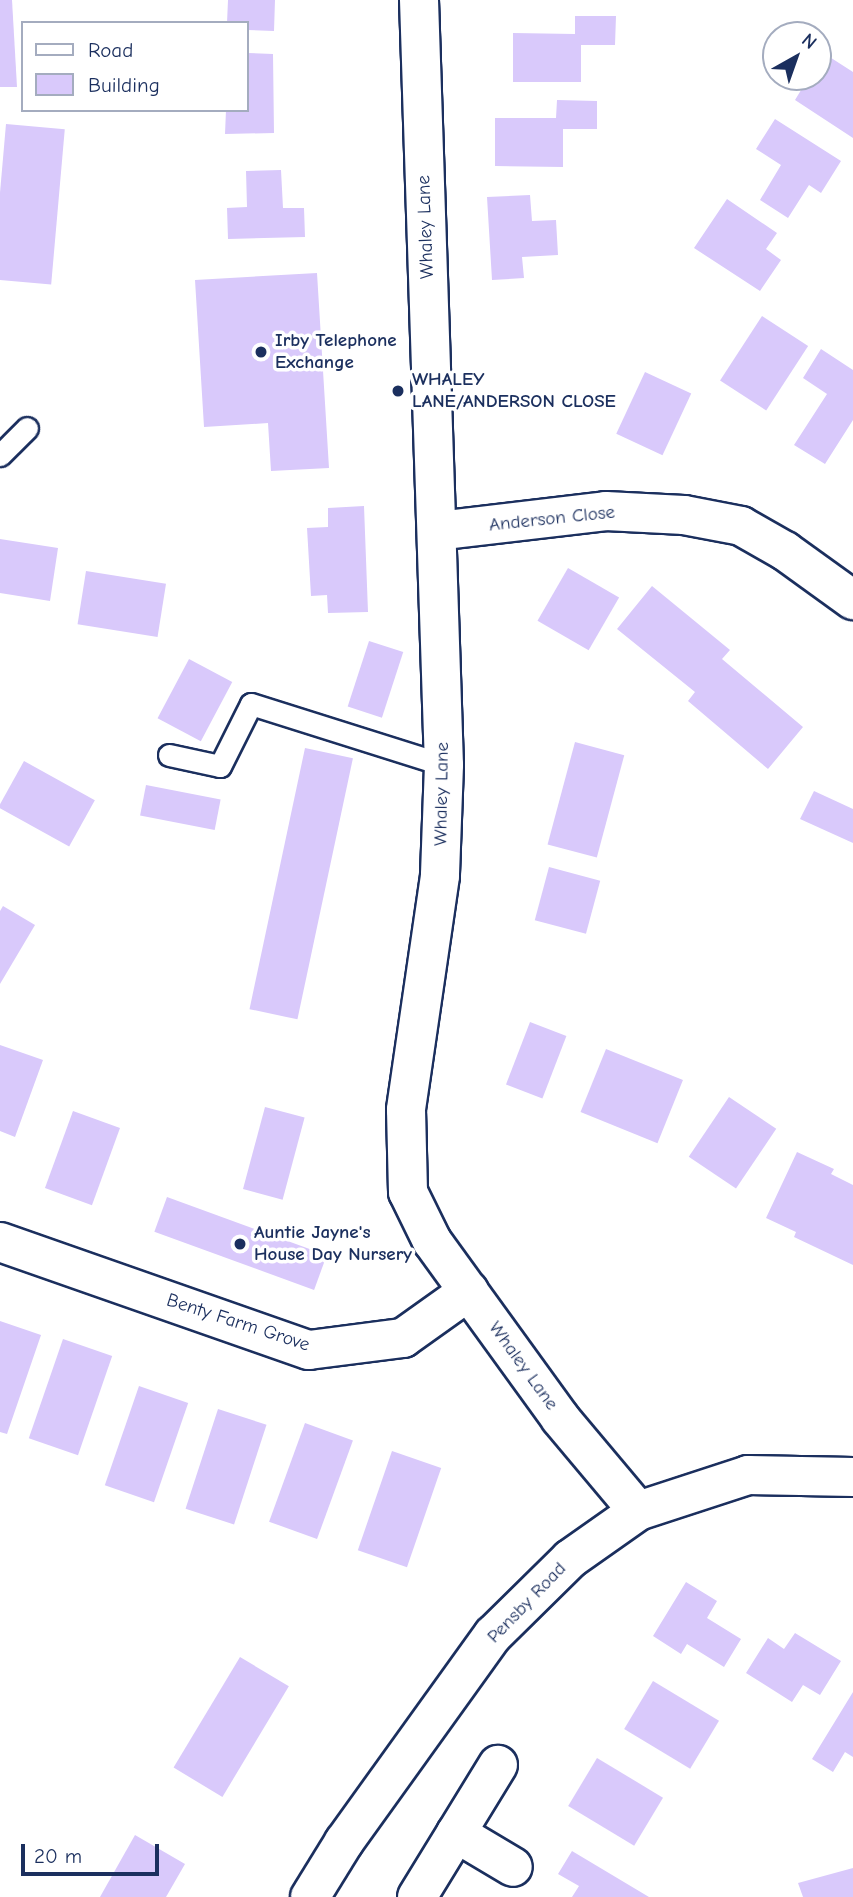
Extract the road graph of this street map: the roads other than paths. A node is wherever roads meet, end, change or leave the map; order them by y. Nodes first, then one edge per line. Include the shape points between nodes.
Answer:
1 (418, 0) edge
2 (27, 428) dead end
3 (0, 455) edge
4 (437, 531) junction
5 (853, 600) edge
6 (169, 755) dead end
7 (444, 765) junction
8 (0, 1242) edge
9 (469, 1291) junction
10 (853, 1477) edge
11 (638, 1511) junction
12 (498, 1765) dead end
13 (456, 1833) junction
14 (513, 1867) dead end
15 (310, 1897) edge
16 (417, 1897) edge

1 - 4 street, Whaley Lane
2 - 3 lane
4 - 5 street, Anderson Close via 606,511 684,515 741,526
4 - 7 street, Whaley Lane
6 - 7 lane via 220,766 251,704
7 - 9 street, Whaley Lane via 440,876 406,1110 408,1192 432,1241
8 - 9 street, Benty Farm Grove via 309,1350 403,1338
9 - 11 street, Whaley Lane via 561,1418
10 - 11 street, Pensby Road via 748,1475
11 - 15 street, Pensby Road via 570,1559 493,1635 344,1842
12 - 13 street
13 - 14 street
13 - 16 street

